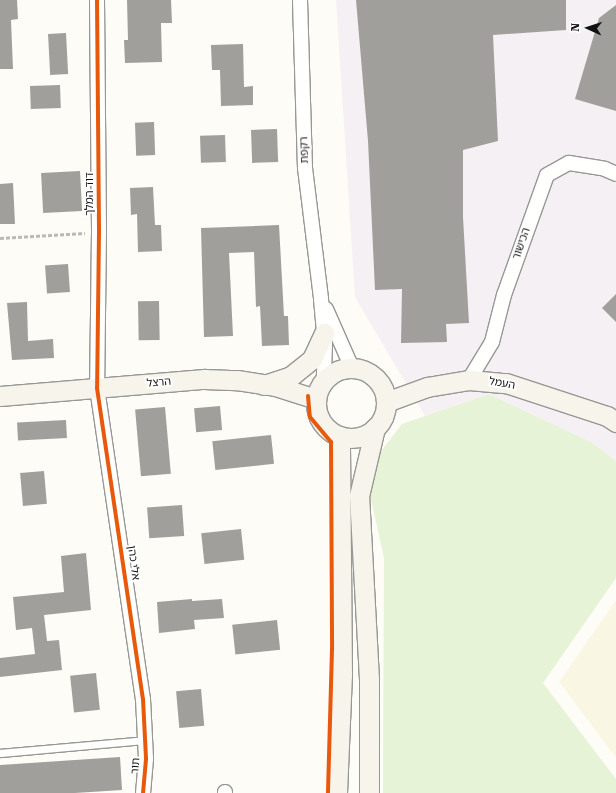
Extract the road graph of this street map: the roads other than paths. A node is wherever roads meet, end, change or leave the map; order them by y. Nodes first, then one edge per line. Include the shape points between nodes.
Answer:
1 (97, 0) edge
2 (300, 0) edge
3 (616, 174) edge
4 (321, 299) junction
5 (324, 333) junction
6 (352, 368) junction
7 (324, 380) junction
8 (469, 380) junction
9 (264, 385) junction
10 (97, 388) junction
11 (0, 396) edge
12 (316, 399) junction
13 (386, 402) junction
14 (616, 422) edge
15 (375, 428) junction
16 (340, 436) junction
17 (146, 740) junction
18 (0, 753) edge
19 (142, 793) edge
20 (337, 793) edge
21 (369, 793) edge

1 - 10 street, דוד המלך
2 - 4 street, רקפת via 306,168
3 - 8 street, הכישור via 605,169 569,163 547,175 504,295 492,342
4 - 5 street, רקפת
4 - 6 street, רקפת
5 - 7 street, רקפת
5 - 9 street via 312,359 291,376
6 - 7 street via 337,371
6 - 13 street via 372,375 379,382
7 - 12 street
8 - 13 street, העמל via 427,387
8 - 14 street, העמל via 506,383 607,416
9 - 10 street, הרצל via 236,380 204,379
9 - 12 street, הרצל
10 - 11 street, הרצל
10 - 17 street, אלי כהן via 140,676
12 - 16 street via 316,411 321,422 329,431
13 - 15 street via 381,420
15 - 16 street via 359,437
15 - 21 street via 359,496 369,679
16 - 20 street via 342,675
17 - 18 lane
17 - 19 street, תור

